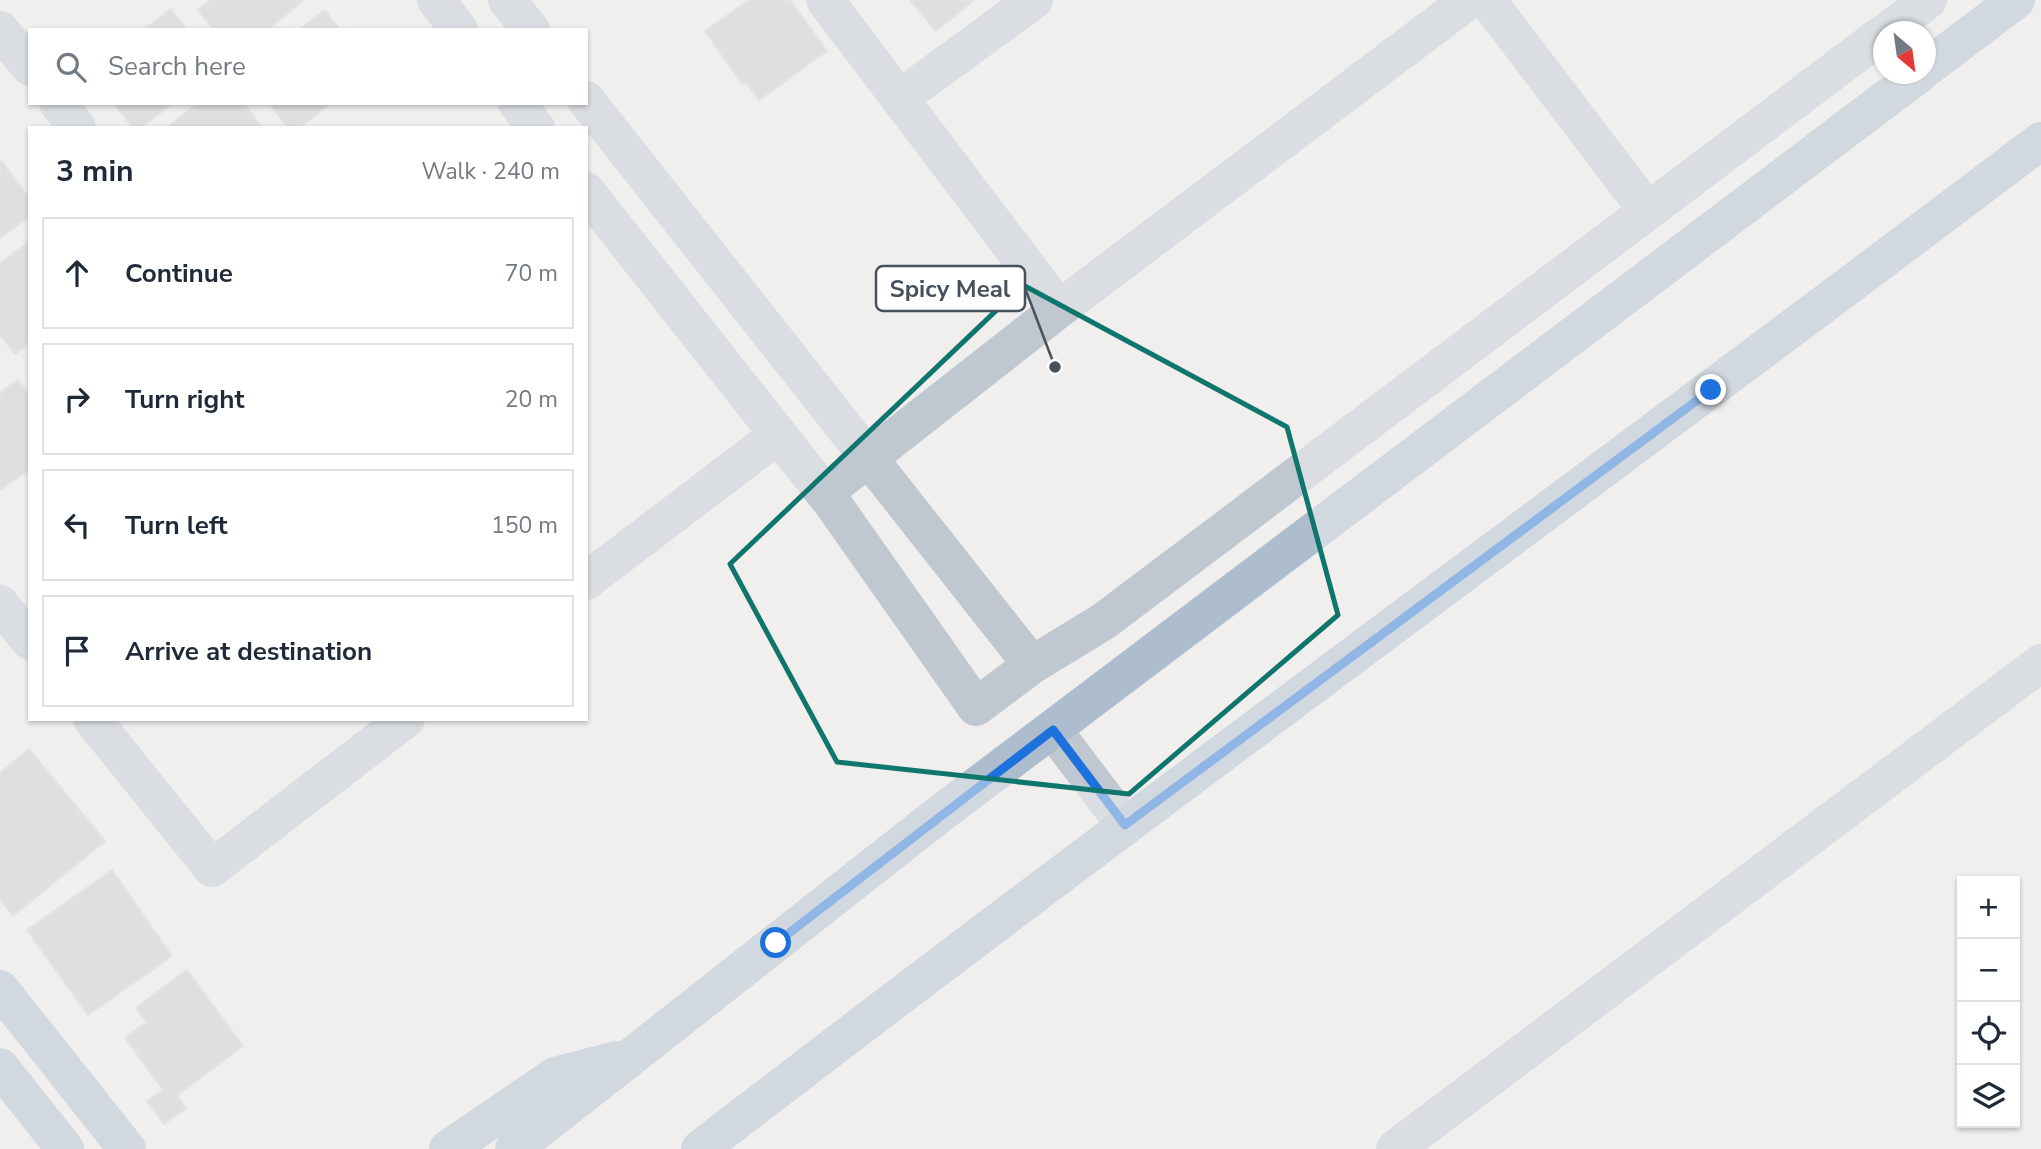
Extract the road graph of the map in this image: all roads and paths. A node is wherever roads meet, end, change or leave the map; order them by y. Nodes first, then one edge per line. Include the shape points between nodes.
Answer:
1 (436, 0) edge
2 (507, 0) edge
3 (825, 0) edge
4 (1034, 0) edge
5 (1469, 0) edge
6 (1487, 0) edge
7 (1928, 0) edge
8 (2016, 0) edge
9 (1900, 21) edge
10 (457, 28) edge
11 (529, 28) edge
12 (0, 30) edge
13 (1873, 41) edge
14 (1936, 60) edge
15 (28, 65) edge
16 (1906, 84) edge
17 (900, 99) junction
18 (588, 103) edge
19 (60, 105) edge
20 (519, 105) edge
21 (75, 126) edge
22 (534, 126) edge
23 (2041, 141) edge
24 (588, 194) edge
25 (1647, 210) junction
26 (1059, 309) junction
27 (778, 435) junction
28 (869, 459) junction
29 (824, 493) junction
30 (588, 579) edge
31 (0, 604) edge
32 (28, 639) edge
33 (2041, 663) edge
34 (1032, 665) junction
35 (94, 721) edge
36 (403, 721) edge
37 (1053, 730) junction
38 (1125, 825) junction
39 (0, 989) edge
40 (632, 1056) junction
41 (0, 1067) edge
42 (756, 1106) junction
43 (65, 1149) edge
44 (127, 1149) edge
45 (448, 1149) edge
46 (513, 1149) edge
47 (701, 1149) edge
48 (714, 1149) edge
49 (1395, 1149) edge

1 - 10 street
2 - 11 street
3 - 17 street
4 - 17 street
5 - 26 street
6 - 25 street
7 - 9 street
8 - 14 main road
12 - 15 street
13 - 25 street
16 - 37 main road
17 - 26 street
18 - 28 street
19 - 21 street
20 - 22 street
23 - 38 main road
24 - 27 street
25 - 34 street via 1104,621
26 - 28 street
27 - 29 street
27 - 30 street
28 - 29 street
28 - 34 street
29 - 34 street via 976,707
31 - 32 street
33 - 49 street
35 - 36 street via 212,868
37 - 38 street
37 - 40 main road
38 - 42 main road
39 - 44 main road
40 - 45 main road via 555,1076
40 - 46 main road
41 - 43 main road
42 - 47 main road
42 - 48 main road

